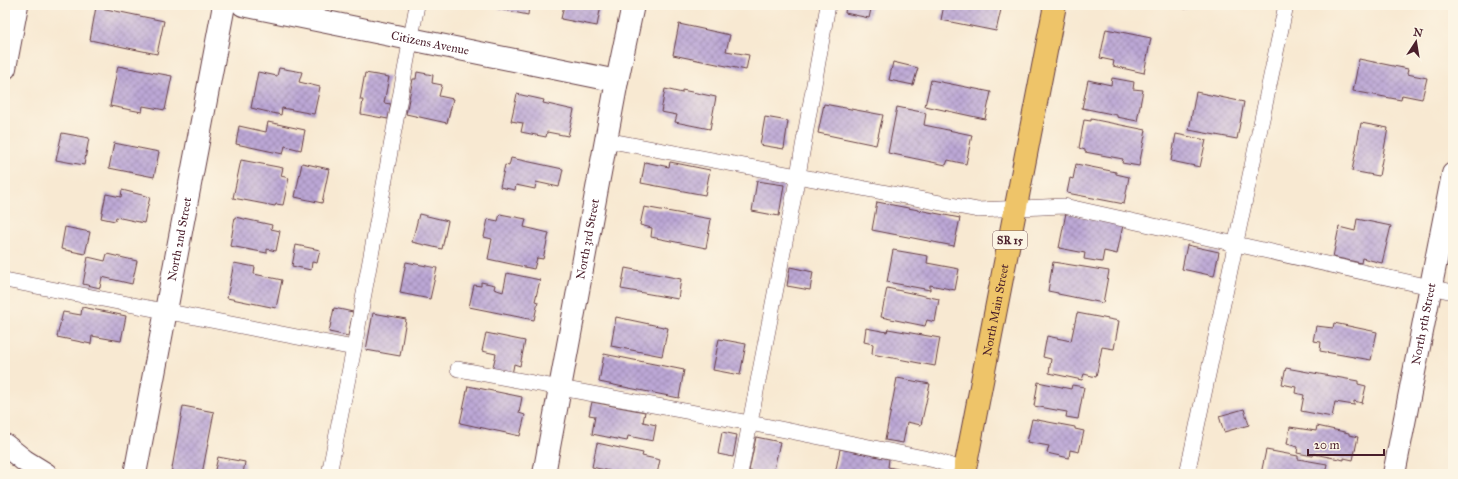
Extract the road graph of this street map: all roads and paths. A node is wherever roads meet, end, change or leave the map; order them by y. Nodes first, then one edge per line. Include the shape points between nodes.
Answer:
1 (17, 5) edge
2 (224, 5) edge
3 (243, 5) edge
4 (417, 5) edge
5 (633, 5) edge
6 (828, 5) edge
7 (1055, 5) edge
8 (1286, 5) edge
9 (411, 39) junction
10 (5, 68) edge
11 (617, 81) junction
12 (606, 140) junction
13 (1453, 174) edge
14 (798, 175) junction
15 (1016, 208) junction
16 (1236, 245) junction
17 (5, 280) edge
18 (1431, 288) junction
19 (1453, 292) edge
20 (166, 311) junction
21 (354, 348) junction
22 (458, 369) dead end
23 (560, 387) junction
24 (750, 423) junction
25 (5, 445) edge
26 (968, 473) edge
27 (46, 474) edge
28 (135, 474) edge
29 (329, 474) edge
30 (544, 474) edge
31 (740, 474) edge
32 (1187, 474) edge
33 (1394, 474) edge

1 - 10 street
2 - 20 street, North 2nd Street
3 - 9 street, Citizens Avenue
4 - 9 lane
5 - 11 street, North 3rd Street
6 - 14 lane
7 - 15 main road, North Main Street / SR 15
8 - 16 lane
9 - 11 street, Citizens Avenue
9 - 21 lane
11 - 12 street, North 3rd Street
12 - 14 lane
12 - 23 street, North 3rd Street
13 - 18 street, North 5th Street
14 - 15 lane via 978,210
14 - 24 lane
15 - 16 lane via 1064,206
15 - 26 main road, North Main Street / SR 15
16 - 18 lane
16 - 32 lane
17 - 20 lane
18 - 19 lane
18 - 33 street, North 5th Street
20 - 21 lane
20 - 28 street, North 2nd Street
21 - 29 lane
22 - 23 lane
23 - 24 lane
23 - 30 street, North 3rd Street
24 - 26 lane via 934,460
24 - 31 lane
25 - 27 street

